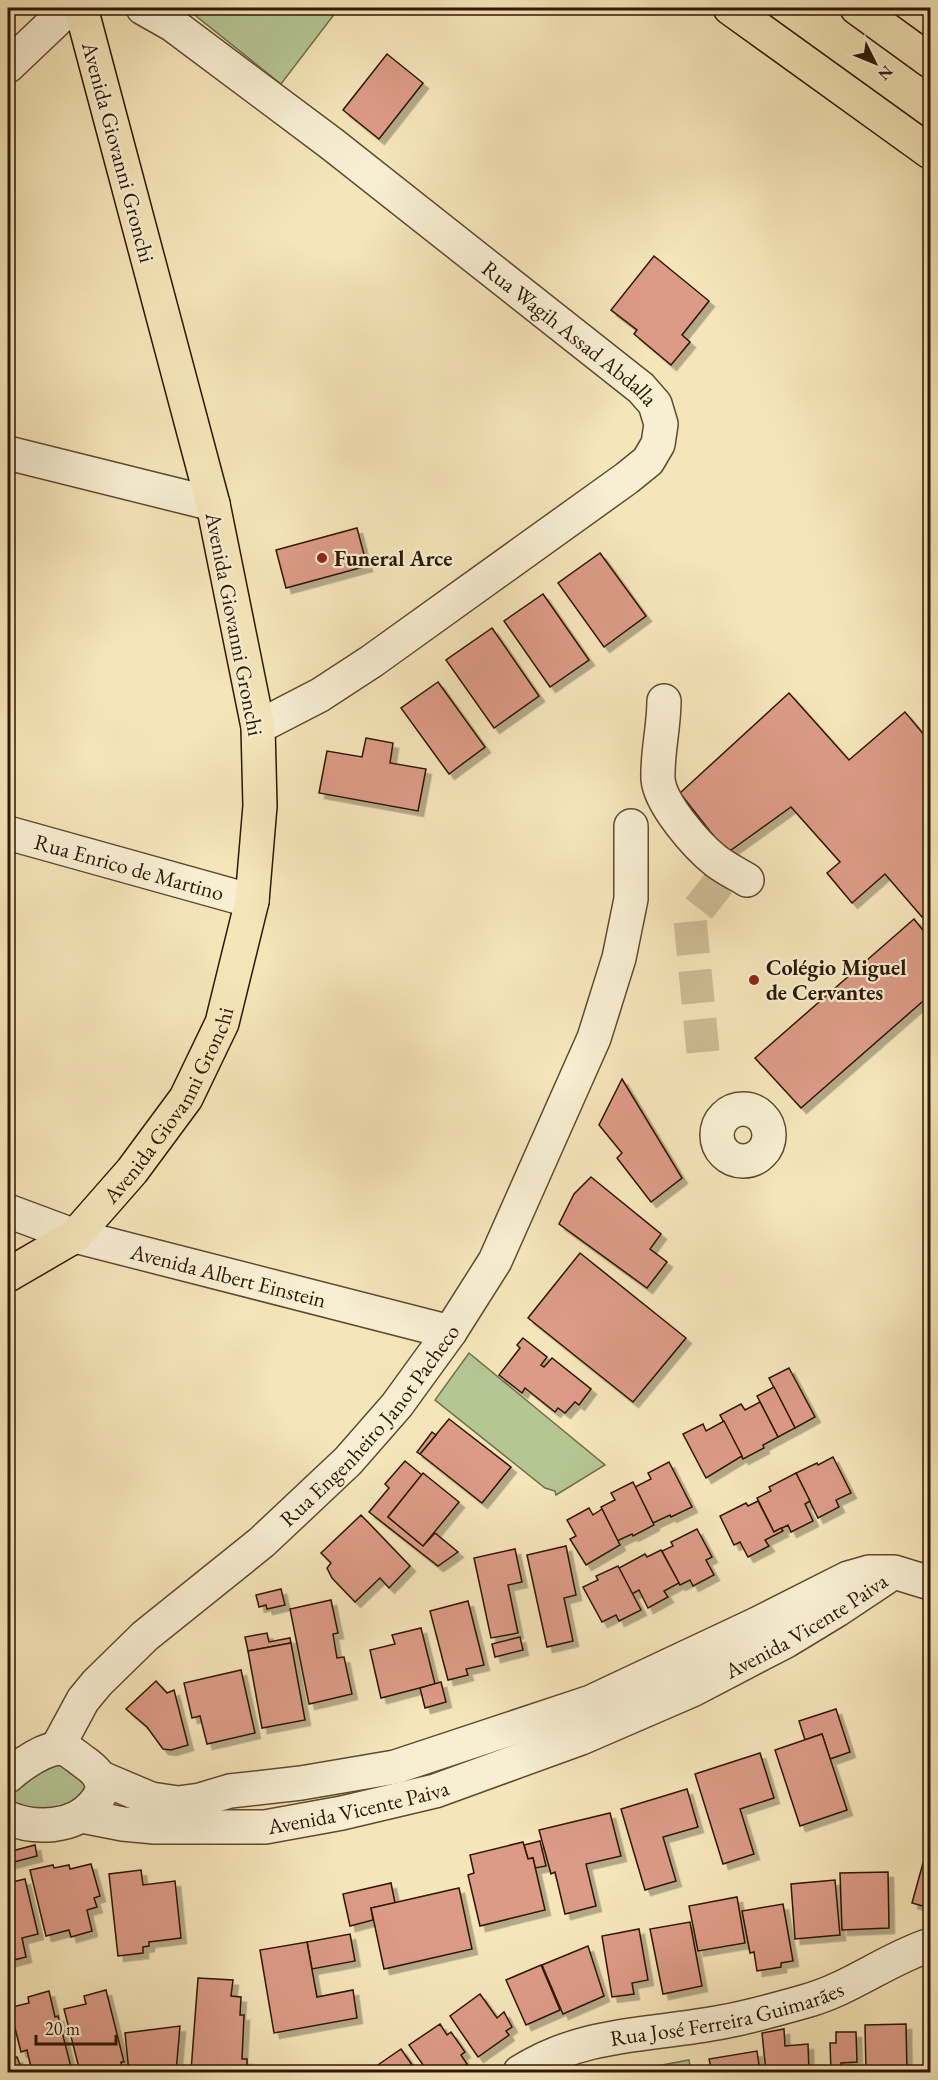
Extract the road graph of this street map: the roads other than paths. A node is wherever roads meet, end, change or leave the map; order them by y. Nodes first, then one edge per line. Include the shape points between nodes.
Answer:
1 (69, 8) edge
2 (81, 8) edge
3 (143, 8) edge
4 (730, 8) edge
5 (857, 8) edge
6 (930, 61) edge
7 (8, 66) edge
8 (930, 152) edge
9 (8, 453) edge
10 (213, 504) junction
11 (664, 701) dead end
12 (258, 727) junction
13 (631, 826) dead end
14 (8, 833) edge
15 (747, 880) dead end
16 (252, 901) junction
17 (8, 1211) edge
18 (75, 1236) junction
19 (8, 1275) edge
20 (450, 1332) junction
21 (894, 1572) junction
22 (930, 1583) edge
23 (57, 1748) junction
24 (8, 1776) edge
25 (94, 1795) junction
26 (8, 1820) edge
27 (930, 1945) edge
28 (520, 2073) edge

1 - 7 street
2 - 10 main road, Avenida Giovanni Gronchi
3 - 12 street, Rua Wagih Assad Abdalla via 173,25 332,144 579,337 641,388 655,404 661,424 658,444 648,461 627,478 372,661 320,695
4 - 8 main road
5 - 6 main road
9 - 10 street
10 - 12 main road, Avenida Giovanni Gronchi
11 - 15 street via 658,782 667,803 715,860
12 - 16 main road, Avenida Giovanni Gronchi via 260,806
13 - 20 street, Rua Engenheiro Janot Pacheco via 631,899 619,958 594,1038 495,1261
14 - 16 street, Rua Enrico de Martino
16 - 18 main road, Avenida Giovanni Gronchi via 222,1023 186,1098 132,1171
17 - 18 street, Avenida Albert Einstein
18 - 19 main road, Avenida Giovanni Gronchi
18 - 20 street, Avenida Albert Einstein
20 - 23 street, Rua Engenheiro Janot Pacheco via 398,1405 348,1461 262,1542 145,1636 97,1683 83,1700
21 - 22 street
21 - 25 street, Avenida Vicente Paiva via 869,1572 848,1578 591,1702 395,1767 230,1791 178,1803
21 - 25 street, Avenida Vicente Paiva via 786,1641 692,1690 581,1738 435,1791 265,1827 123,1824
23 - 24 street
23 - 25 street via 88,1764
25 - 26 street, Avenida Vicente Paiva via 47,1826
27 - 28 street, Rua José Ferreira Guimarães via 808,2000 722,2022 609,2037 557,2052

